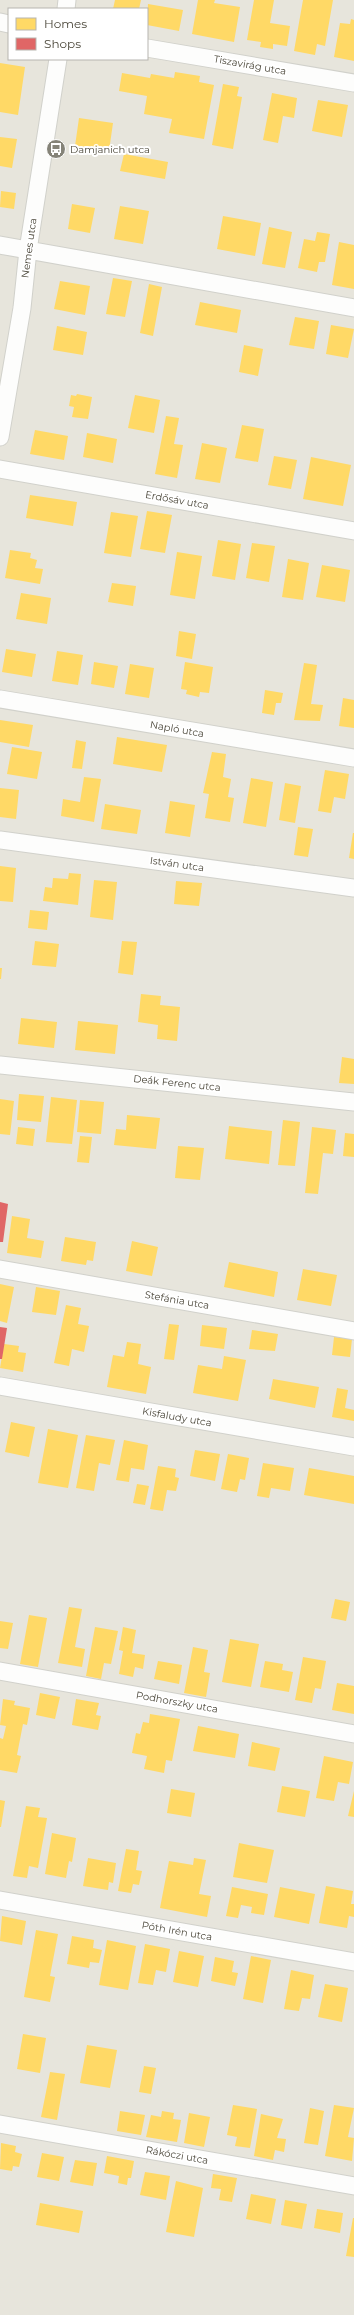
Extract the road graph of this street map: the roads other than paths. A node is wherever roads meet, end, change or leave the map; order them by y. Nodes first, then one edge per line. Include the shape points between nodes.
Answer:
1 (148, 48) edge
2 (58, 60) edge
3 (354, 83) edge
4 (0, 245) edge
5 (28, 250) junction
6 (354, 308) edge
7 (0, 437) edge
8 (0, 469) edge
9 (354, 531) edge
10 (0, 699) edge
11 (354, 758) edge
12 (0, 840) edge
13 (354, 888) edge
14 (0, 1064) edge
15 (354, 1102) edge
16 (0, 1269) edge
17 (354, 1331) edge
18 (0, 1386) edge
19 (354, 1447) edge
20 (0, 1671) edge
21 (354, 1734) edge
22 (0, 1900) edge
23 (354, 1962) edge
24 (0, 2124) edge
25 (354, 2186) edge

1 - 3 street, Tiszavirág utca
2 - 5 street, Nemes utca
4 - 5 street
5 - 6 street
5 - 7 street, Nemes utca via 22,308
8 - 9 street, Erdősáv utca
10 - 11 street, Napló utca
12 - 13 street, István utca
14 - 15 street, Deák Ferenc utca
16 - 17 street, Stefánia utca
18 - 19 street, Kisfaludy utca
20 - 21 street, Podhorszky utca
22 - 23 street, Póth Irén utca
24 - 25 street, Rákóczi utca

